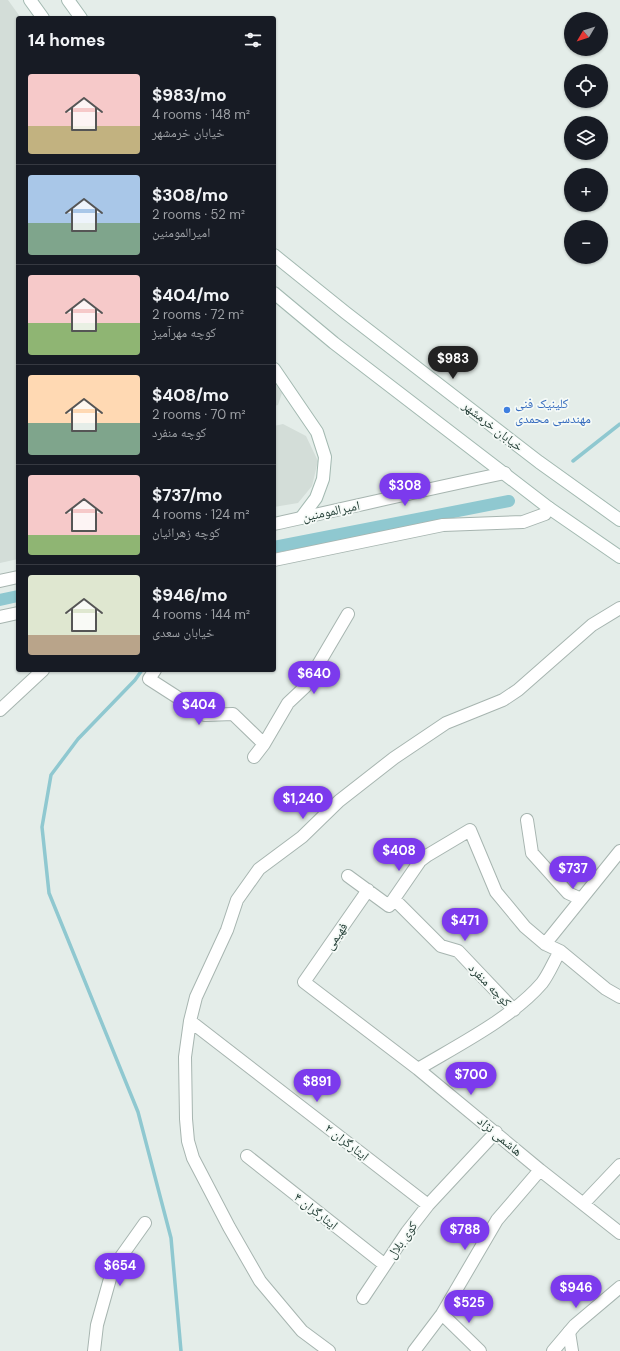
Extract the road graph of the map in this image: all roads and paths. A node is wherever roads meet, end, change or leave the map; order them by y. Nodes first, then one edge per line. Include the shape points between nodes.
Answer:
1 (30, 0) edge
2 (68, 0) edge
3 (42, 16) edge
4 (80, 16) edge
5 (276, 257) edge
6 (276, 295) edge
7 (276, 372) edge
8 (505, 473) junction
9 (548, 508) junction
10 (301, 518) junction
11 (620, 520) edge
12 (276, 524) edge
13 (620, 557) edge
14 (276, 560) edge
15 (16, 577) edge
16 (0, 581) edge
17 (620, 608) edge
18 (16, 613) edge
19 (348, 614) dead end
20 (0, 617) edge
21 (41, 672) edge
22 (152, 674) edge
23 (0, 710) edge
24 (264, 744) junction
25 (254, 757) dead end
26 (527, 820) dead end
27 (620, 852) edge
28 (348, 876) dead end
29 (368, 890) junction
30 (581, 899) junction
31 (392, 903) junction
32 (545, 944) junction
33 (560, 951) junction
34 (304, 982) joint
35 (620, 997) edge
36 (514, 1010) junction
37 (190, 1021) junction
38 (418, 1069) junction
39 (496, 1132) junction
40 (247, 1156) dead end
41 (620, 1165) edge
42 (540, 1170) junction
43 (583, 1204) junction
44 (428, 1205) junction
45 (145, 1223) dead end
46 (620, 1233) edge
47 (385, 1265) junction
48 (620, 1287) edge
49 (363, 1298) dead end
50 (442, 1314) junction
51 (569, 1332) junction
52 (94, 1351) edge
53 (329, 1351) edge
54 (414, 1351) edge
55 (480, 1351) edge
56 (553, 1351) edge
57 (572, 1351) edge

1 - 3 street
2 - 4 street
5 - 11 street, خیابان خرمشهر via 539,462
6 - 8 street via 334,343
7 - 10 street via 317,432 325,457 323,479 316,498
8 - 9 street
8 - 10 street, امیرالمومنین
9 - 13 street
9 - 14 street via 545,514 523,522 443,525
10 - 12 street, امیرالمومنین
15 - 16 street
17 - 37 street via 592,625 506,698 446,723 394,758 339,801 302,837 259,869 237,900 227,930 196,996
18 - 20 street
19 - 24 street via 305,687 288,703
21 - 23 street
22 - 24 street via 205,715 233,714
24 - 25 street
26 - 30 street via 532,853 568,893
27 - 30 street
28 - 29 street, کوچه منفرد
29 - 31 street, کوچه منفرد
29 - 34 street, فهیمی
30 - 32 street
31 - 32 street via 420,861 470,830 496,892 525,927
31 - 36 street, کوچه منفرد via 441,946 458,950
32 - 33 street
33 - 35 street via 606,989
33 - 36 street via 543,982
34 - 38 street, هاشمی نژاد
36 - 38 street
37 - 44 street, ایثارگران ۲
37 - 53 street via 185,1057 186,1119 193,1158 260,1282 302,1331
38 - 39 street, هاشمی نژاد
39 - 42 street, هاشمی نژاد
39 - 44 street, کوی بلال
40 - 47 street, ایثارگران ۴
41 - 43 street
42 - 43 street, هاشمی نژاد
42 - 50 street via 496,1220
43 - 46 street, هاشمی نژاد
44 - 47 street, کوی بلال
45 - 52 street via 113,1268 97,1325
47 - 49 street, کوی بلال
48 - 51 street
50 - 54 street
50 - 55 street
51 - 56 street
51 - 57 street

